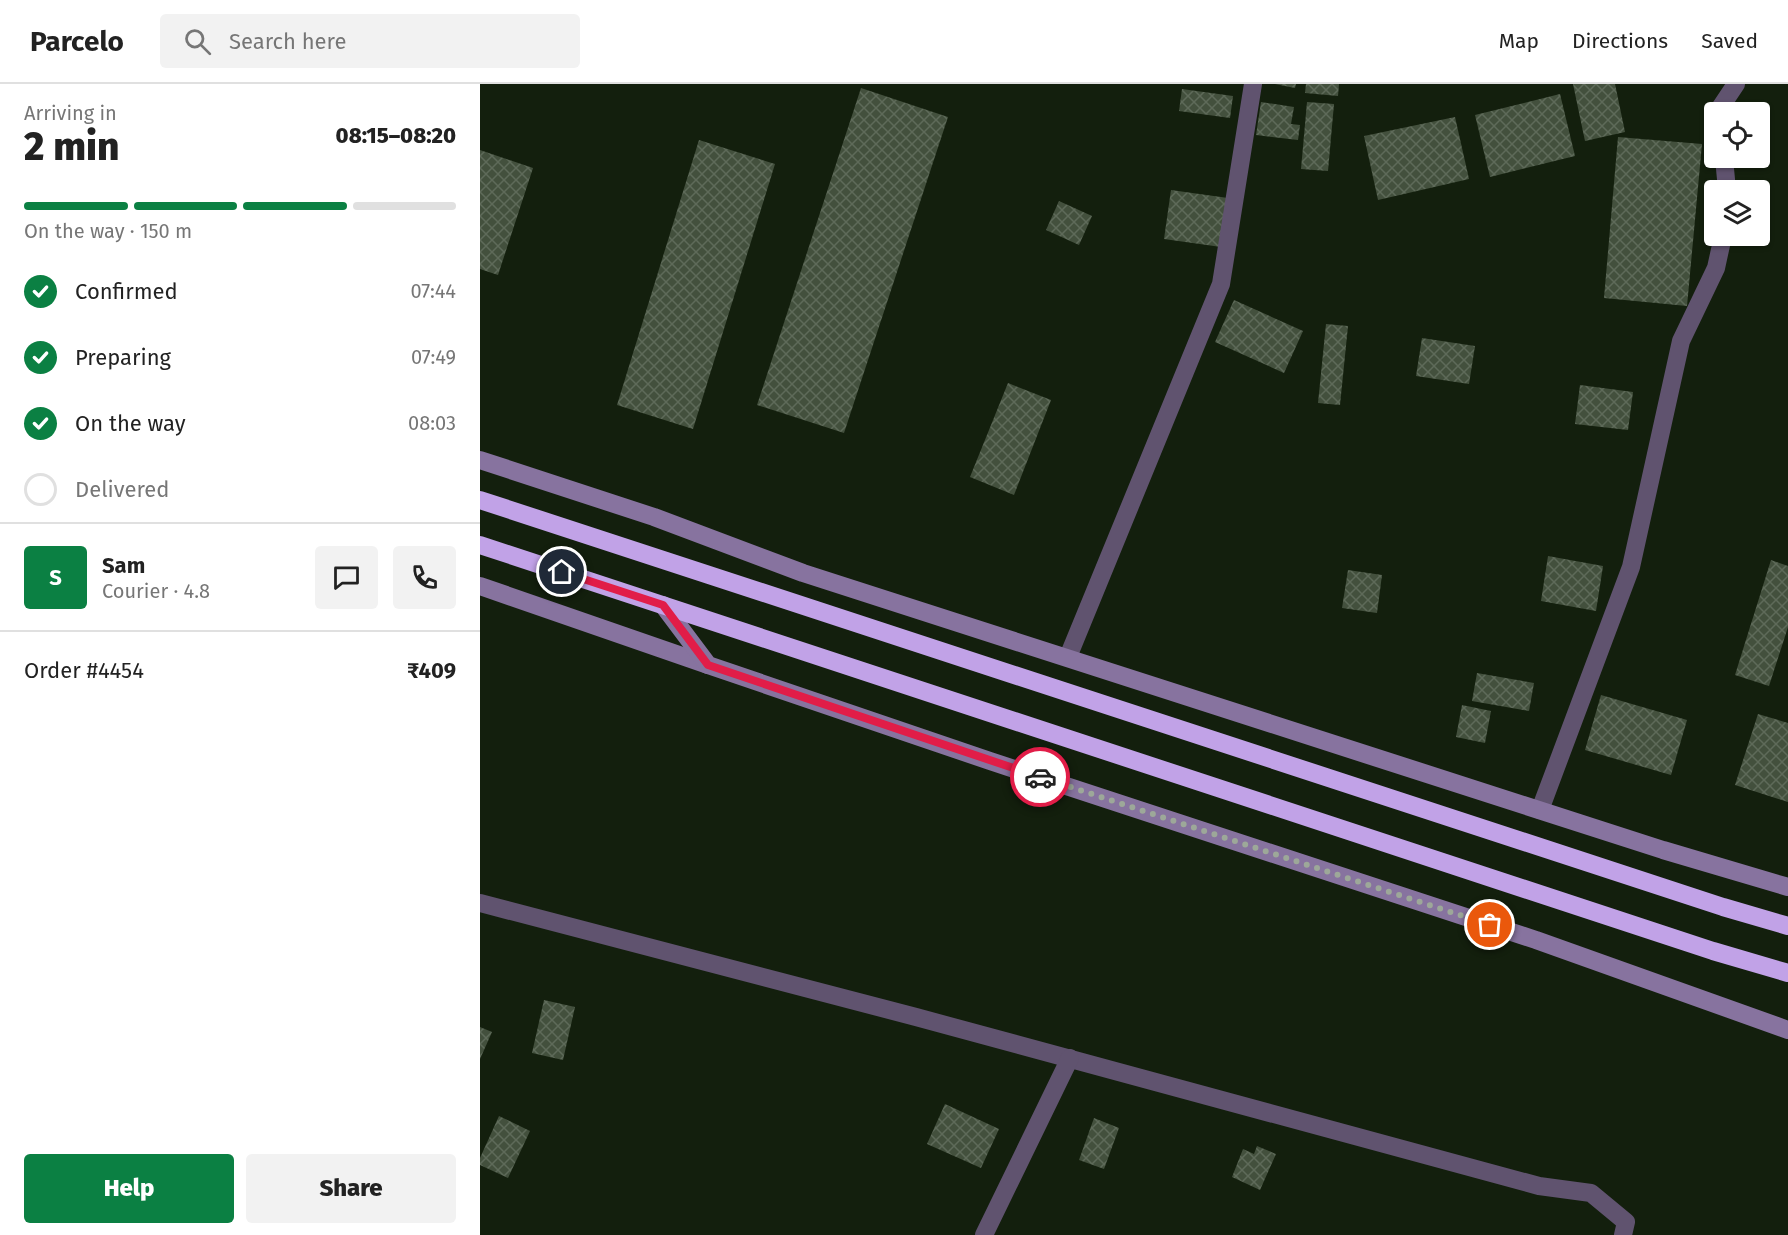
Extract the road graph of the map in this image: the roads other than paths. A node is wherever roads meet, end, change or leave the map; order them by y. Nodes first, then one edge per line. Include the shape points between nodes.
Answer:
1 (1253, 84) edge
2 (1736, 84) edge
3 (1724, 102) edge
4 (1721, 246) edge
5 (480, 460) edge
6 (480, 500) edge
7 (480, 545) edge
8 (480, 586) edge
9 (663, 605) junction
10 (1068, 657) junction
11 (708, 665) junction
12 (1540, 810) junction
13 (1788, 887) edge
14 (480, 903) edge
15 (1788, 926) edge
16 (1788, 973) edge
17 (1788, 1030) edge
18 (1070, 1059) junction
19 (984, 1235) edge
20 (1623, 1235) edge

1 - 10 street via 1221,284
2 - 3 street
4 - 12 street via 1716,268 1681,341 1630,567
5 - 10 street via 803,573
6 - 15 highway
7 - 9 highway
8 - 11 street
9 - 11 street
9 - 16 highway
10 - 12 street
11 - 17 street via 1536,939
12 - 13 street
14 - 18 street
18 - 19 street
18 - 20 street via 1539,1186 1591,1193 1626,1222

